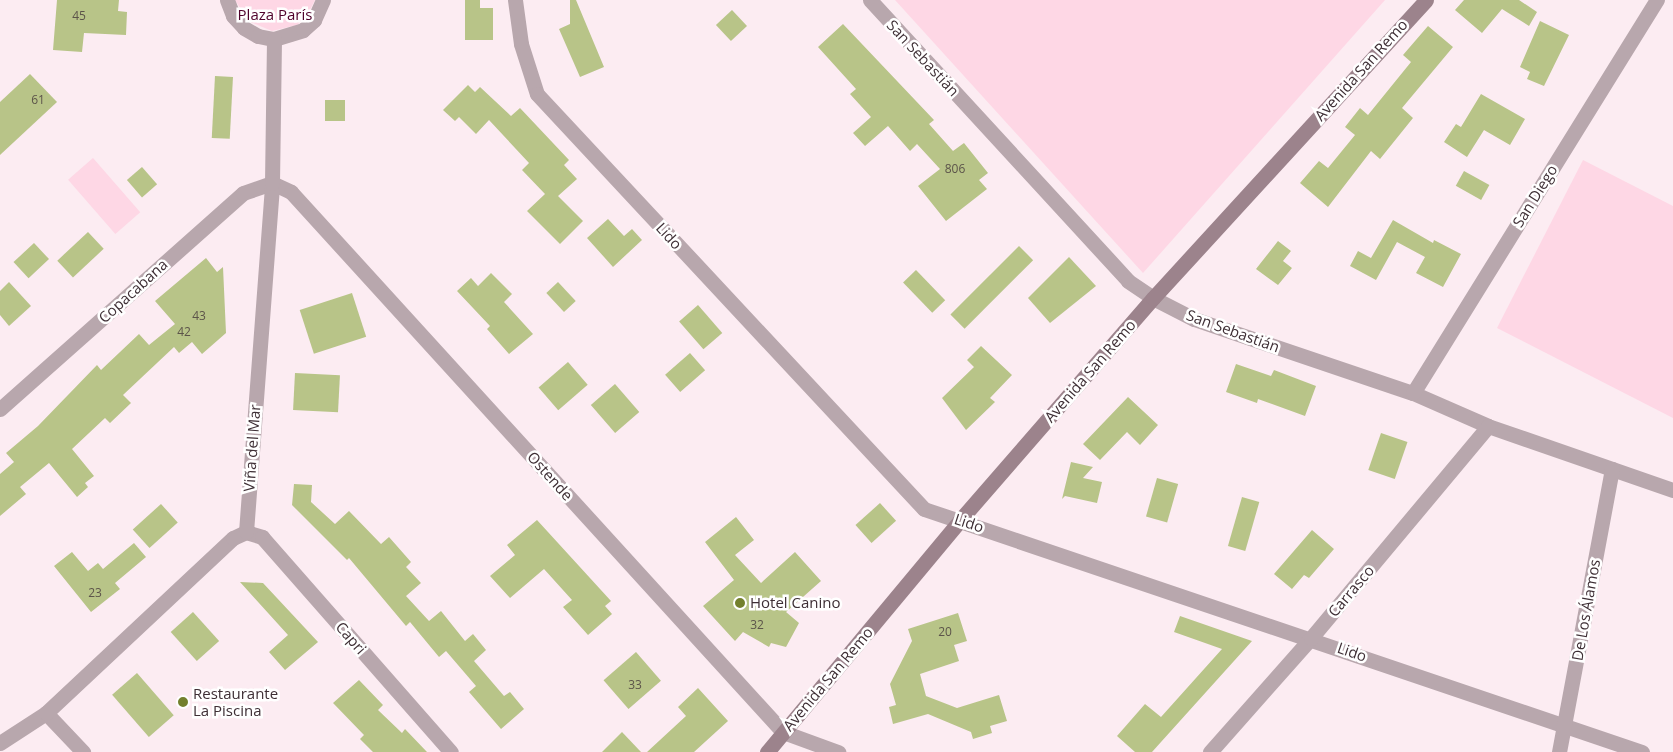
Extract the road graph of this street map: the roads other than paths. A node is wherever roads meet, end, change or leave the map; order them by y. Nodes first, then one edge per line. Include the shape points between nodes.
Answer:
1 (227, 0) edge
2 (323, 0) edge
3 (515, 0) edge
4 (870, 0) edge
5 (1426, 0) edge
6 (1657, 0) edge
7 (274, 39) junction
8 (272, 183) junction
9 (1153, 298) junction
10 (1413, 393) junction
11 (0, 409) edge
12 (1488, 426) junction
13 (1612, 468) junction
14 (1673, 490) edge
15 (960, 520) junction
16 (246, 532) junction
17 (1311, 638) junction
18 (46, 713) junction
19 (1564, 726) junction
20 (783, 732) junction
21 (0, 743) edge
22 (83, 752) edge
23 (451, 752) edge
24 (767, 752) edge
25 (838, 752) edge
26 (1210, 752) edge
27 (1559, 752) edge
28 (1642, 752) edge

1 - 7 street via 233,16 244,28 258,36
2 - 7 street via 314,20 303,30 289,37
3 - 15 street, Lido via 521,44 537,94 924,510
4 - 9 street, San Sebastián via 1128,281
5 - 9 street, Avenida San Remo
6 - 10 street, San Diego
7 - 8 street, Viña del Mar
8 - 11 street, Copacabana via 243,193
8 - 16 street, Viña del Mar
8 - 20 street, Ostende via 291,192
9 - 10 street, San Sebastián via 1194,319
9 - 15 street, Avenida San Remo
10 - 12 street, San Sebastián
12 - 13 street, San Sebastián
12 - 17 street, Carrasco
13 - 14 street, San Sebastián
13 - 19 street, De Los Álamos
15 - 17 street, Lido
15 - 20 street, Avenida San Remo
16 - 18 street via 234,538
16 - 23 street, Capri via 262,537
17 - 19 street, Lido
17 - 26 street, Carrasco
18 - 21 street
18 - 22 street
19 - 27 street, De Los Álamos
19 - 28 street, Lido
20 - 24 street, Avenida San Remo
20 - 25 street, Ostende

